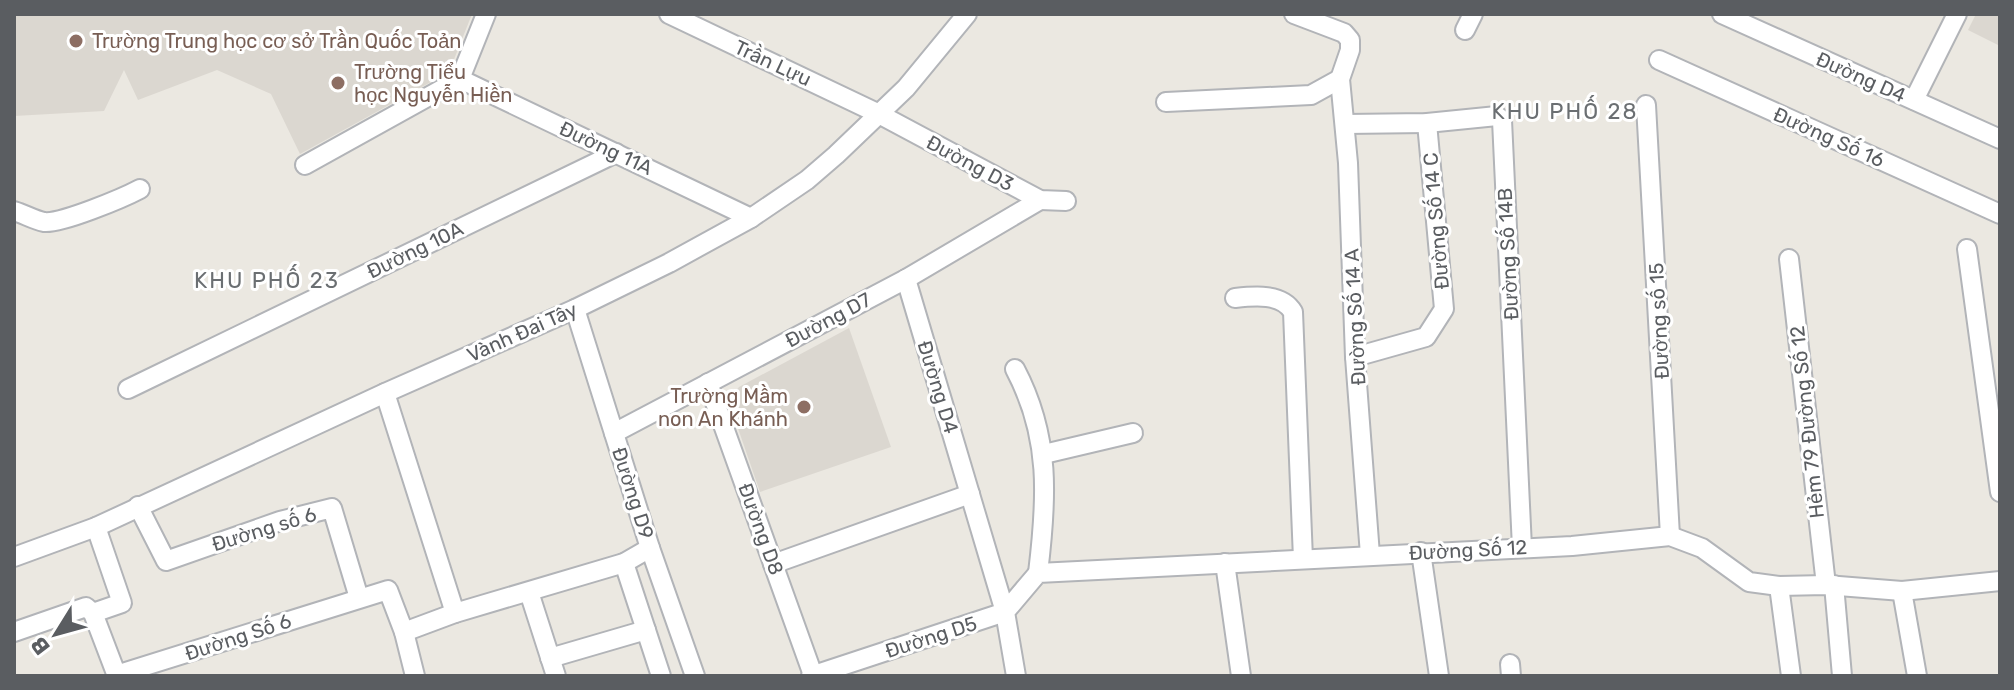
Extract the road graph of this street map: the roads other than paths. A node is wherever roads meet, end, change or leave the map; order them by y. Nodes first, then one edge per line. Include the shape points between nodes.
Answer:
1 (486, 14) edge
2 (669, 14) edge
3 (967, 14) edge
4 (1294, 14) edge
5 (1722, 14) edge
6 (1957, 14) edge
7 (1659, 60) dead end
8 (460, 79) junction
9 (1340, 79) junction
10 (1914, 100) junction
11 (1166, 102) dead end
12 (1646, 105) dead end
13 (877, 113) junction
14 (1427, 123) junction
15 (1345, 124) junction
16 (2000, 139) edge
17 (616, 153) junction
18 (305, 165) dead end
19 (140, 189) dead end
20 (1040, 200) junction
21 (1066, 201) dead end
22 (14, 211) edge
23 (2000, 214) edge
24 (751, 218) junction
25 (1967, 249) dead end
26 (1789, 259) dead end
27 (906, 279) junction
28 (1235, 298) dead end
29 (575, 309) junction
30 (1355, 357) junction
31 (1015, 369) dead end
32 (708, 383) junction
33 (128, 389) dead end
34 (385, 393) junction
35 (614, 433) junction
36 (1133, 433) dead end
37 (1044, 454) junction
38 (2000, 492) edge
39 (970, 494) junction
40 (138, 506) junction
41 (96, 527) junction
42 (1670, 536) junction
43 (650, 548) junction
44 (1522, 548) junction
45 (1421, 552) junction
46 (1370, 555) junction
47 (14, 557) edge
48 (1303, 559) junction
49 (624, 563) junction
50 (1225, 563) junction
51 (773, 564) junction
52 (1038, 573) junction
53 (2000, 581) edge
54 (1830, 585) junction
55 (1779, 586) junction
56 (1902, 591) junction
57 (529, 592) junction
58 (359, 598) junction
59 (1005, 612) junction
60 (93, 613) junction
61 (455, 613) junction
62 (646, 630) junction
63 (14, 632) edge
64 (404, 632) junction
65 (553, 667) edge
66 (116, 676) edge
67 (415, 676) edge
68 (661, 676) edge
69 (695, 676) edge
70 (812, 676) edge
71 (1016, 676) edge
72 (1241, 676) edge
73 (1439, 676) edge
74 (1791, 676) edge
75 (1842, 676) edge
76 (1917, 676) edge

1 - 8 street
2 - 13 street, Trần Lựu
3 - 13 street, Vành Đai Tây via 906,88
4 - 9 street via 1350,40
5 - 10 street, Đường D4
6 - 10 street
7 - 23 street, Đường Số 16
8 - 17 street, Đường 11A
8 - 18 street
9 - 11 street via 1311,95
9 - 15 street, Đường Số 14 A
10 - 16 street, Đường D4
12 - 42 street, Đường số 15
13 - 20 street, Đường D3
13 - 24 street, Vành Đai Tây via 807,180
14 - 15 street, Đường Số 14B
14 - 30 street, Đường Số 14 C via 1444,309 1426,337
14 - 44 street, Đường Số 14B via 1497,116 1502,120
15 - 30 street, Đường Số 14 A
17 - 24 street, Đường 11A
17 - 33 street, Đường 10A
19 - 22 street via 57,222
20 - 21 street, Đường D3
20 - 27 street, Đường D7
24 - 29 street, Vành Đai Tây
25 - 38 street
26 - 54 street, Hẻm 79 Đường Số 12
27 - 32 street, Đường D7
27 - 39 street, Đường D4
28 - 48 street via 1271,298 1293,312
29 - 34 street, Vành Đai Tây
29 - 35 street, Đường D9
30 - 46 street, Đường Số 14 A
31 - 37 street via 1030,397
32 - 35 street, Đường D7
32 - 51 street, Đường D8
34 - 40 street, Vành Đai Tây
34 - 61 street
35 - 43 street, Đường D9
36 - 37 street
37 - 52 street
39 - 51 street
39 - 59 street, Đường D4
40 - 41 street, Vành Đai Tây
40 - 58 street, Đường số 6 via 166,561 332,508
41 - 47 street, Vành Đai Tây
41 - 60 street via 122,603
42 - 44 street, Đường Số 12
42 - 55 street, Đường Số 12 via 1702,548 1749,582
43 - 49 street
43 - 69 street, Đường D9
44 - 45 street, Đường Số 12
45 - 46 street, Đường Số 12
45 - 73 street
46 - 48 street, Đường Số 12
48 - 50 street, Đường Số 12
49 - 57 street
49 - 62 street
50 - 52 street, Đường Số 12
50 - 72 street
51 - 70 street, Đường D8
52 - 59 street
53 - 56 street, Đường Số 12
54 - 55 street, Đường Số 12
54 - 56 street, Đường Số 12
54 - 75 street, Hẻm 79 Đường Số 12
55 - 74 street
56 - 76 street
57 - 61 street
57 - 65 street
58 - 64 street, Đường Số 6 via 388,590
58 - 66 street, Đường Số 6
59 - 70 street, Đường D5
59 - 71 street
60 - 63 street via 86,607
60 - 66 street, Đường Số 6
61 - 64 street
62 - 65 street
62 - 68 street
64 - 67 street

